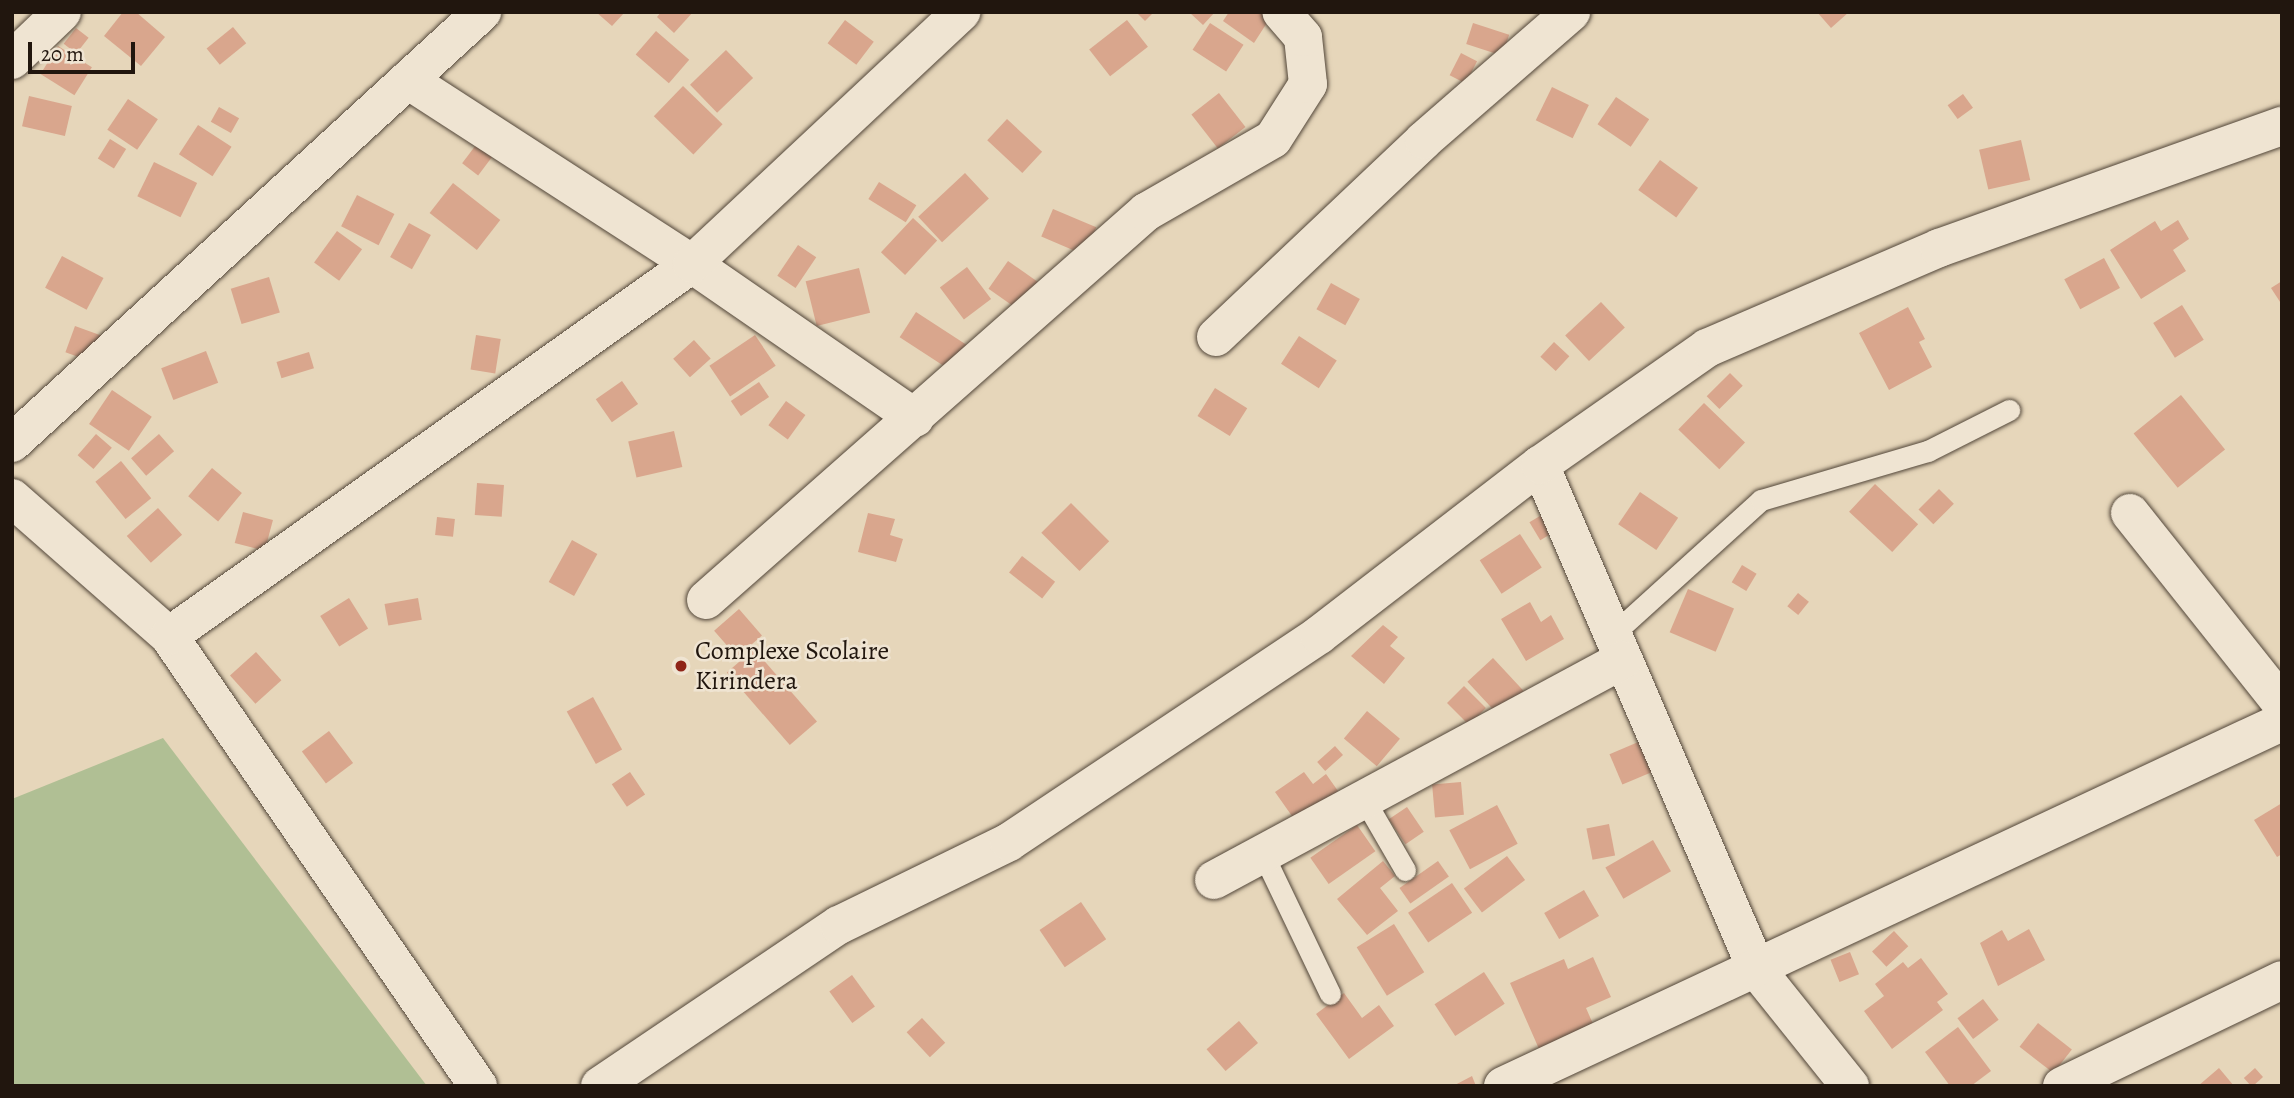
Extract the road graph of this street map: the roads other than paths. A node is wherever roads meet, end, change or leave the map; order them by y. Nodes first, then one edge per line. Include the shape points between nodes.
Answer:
1 (482, 12) edge
2 (961, 12) edge
3 (1281, 12) edge
4 (1571, 12) edge
5 (55, 15) edge
6 (12, 60) edge
7 (408, 80) junction
8 (2282, 126) edge
9 (692, 264) junction
10 (1216, 337) dead end
11 (2009, 410) dead end
12 (915, 418) junction
13 (12, 443) edge
14 (1540, 465) junction
15 (12, 498) edge
16 (2130, 513) dead end
17 (706, 600) dead end
18 (169, 636) junction
19 (1617, 648) junction
20 (2282, 704) edge
21 (2282, 722) edge
22 (1364, 799) junction
23 (1263, 854) junction
24 (1405, 870) dead end
25 (1214, 880) dead end
26 (1757, 970) junction
27 (2282, 980) edge
28 (1330, 994) dead end
29 (478, 1086) edge
30 (600, 1086) edge
31 (1503, 1086) edge
32 (1850, 1086) edge
33 (2062, 1086) edge

1 - 7 street
2 - 9 street
3 - 12 street via 1303,37 1308,84 1273,138 1146,212
4 - 10 street via 1424,140
5 - 6 street
7 - 9 street
7 - 13 street
8 - 14 street via 1939,248 1707,348
9 - 12 street
9 - 18 street
11 - 19 lane via 1928,451 1760,500
12 - 17 street
14 - 19 street
14 - 30 street via 1319,635 1009,842 839,925
15 - 18 street
16 - 20 street
18 - 29 street
19 - 22 street
19 - 26 street
21 - 26 street
22 - 23 street
22 - 24 lane
23 - 25 street
23 - 28 lane
26 - 31 street
26 - 32 street
27 - 33 street

